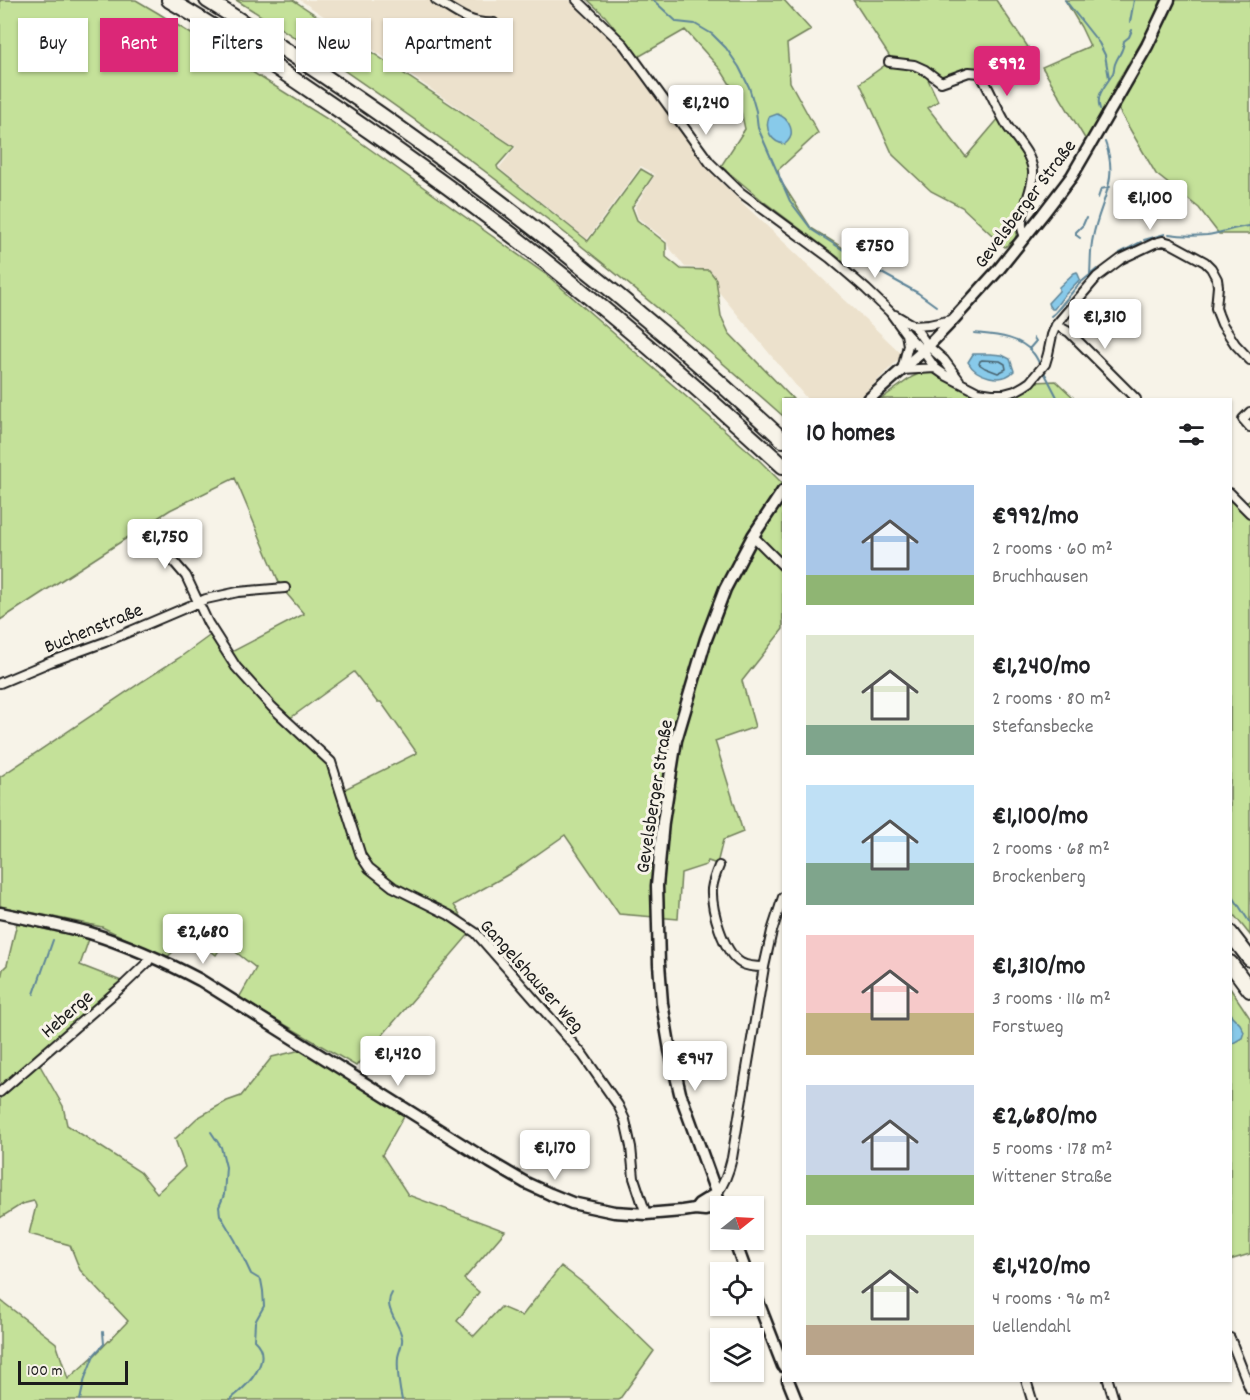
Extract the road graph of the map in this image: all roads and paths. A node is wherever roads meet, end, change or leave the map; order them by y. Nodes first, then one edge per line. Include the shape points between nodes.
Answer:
1 (169, 0) edge
2 (207, 0) edge
3 (436, 0) edge
4 (577, 0) edge
5 (1169, 0) edge
6 (463, 18) edge
7 (889, 62) dead end
8 (1026, 237) junction
9 (890, 312) junction
10 (952, 320) junction
11 (1056, 325) junction
12 (914, 327) junction
13 (906, 334) junction
14 (925, 349) junction
15 (1250, 360) edge
16 (935, 368) junction
17 (902, 370) junction
18 (960, 382) junction
19 (870, 398) edge
20 (1135, 398) edge
21 (1250, 412) edge
22 (1250, 427) edge
23 (782, 439) edge
24 (782, 465) edge
25 (782, 492) edge
26 (1232, 495) edge
27 (1250, 513) edge
28 (144, 530) dead end
29 (753, 536) junction
30 (782, 565) edge
31 (285, 588) dead end
32 (198, 602) junction
33 (0, 683) edge
34 (719, 866) dead end
35 (782, 900) edge
36 (0, 913) edge
37 (1232, 936) edge
38 (151, 956) junction
39 (1250, 958) edge
40 (1232, 966) edge
41 (764, 967) junction
42 (1250, 990) edge
43 (0, 1092) edge
44 (717, 1193) junction
45 (718, 1196) edge
46 (695, 1209) junction
47 (710, 1209) edge
48 (646, 1214) junction
49 (764, 1316) edge
50 (1232, 1343) edge
51 (782, 1363) edge
52 (789, 1382) edge
53 (1027, 1382) edge
54 (1109, 1382) edge
55 (1250, 1389) edge
56 (796, 1400) edge
57 (1032, 1400) edge
58 (1114, 1400) edge

1 - 24 highway via 257,54 406,156 520,242 656,352
2 - 23 highway via 366,104 470,179 612,291
3 - 6 street
4 - 9 street via 624,45 710,163 740,192 842,267
5 - 8 main road, Gevelsberger Straße via 1078,166
7 - 8 street via 914,65 941,82 969,72 980,73 1007,125 1031,160 1032,186 1021,223
8 - 10 main road, Gevelsberger Straße
9 - 12 street
9 - 13 street
10 - 12 street
10 - 14 main road, Gevelsberger Straße
11 - 15 street via 1097,277 1122,259 1155,243 1170,243 1211,268 1218,286 1216,308 1222,324
11 - 18 street via 1045,364 1024,386 992,394 978,392
11 - 20 street via 1069,332
12 - 14 street
13 - 14 street
13 - 17 street via 909,345
14 - 16 street
14 - 17 main road, Gevelsberger Straße
14 - 18 street via 944,360
16 - 17 street
16 - 18 street
17 - 19 main road, Gevelsberger Straße
21 - 22 street via 1243,419
25 - 29 main road, Gevelsberger Straße
26 - 27 street
28 - 32 street, Gangelshauser Weg via 183,572
29 - 30 street
29 - 44 main road, Gevelsberger Straße via 715,612 676,740 657,886 662,1003 670,1050 683,1102
31 - 32 street via 238,592
32 - 33 street, Buchenstraße
32 - 48 street, Gangelshauser Weg via 236,667 331,762 361,856 369,868 393,887 477,933 590,1064 625,1120 634,1178
34 - 41 street via 712,887 715,913 725,940 743,964
35 - 41 street
36 - 38 main road via 88,933
37 - 39 highway
38 - 43 street, Heberge via 125,984
38 - 48 main road via 200,980 526,1183 572,1203
40 - 42 highway
41 - 44 street via 732,1158
44 - 45 main road, Gevelsberger Straße
44 - 46 main road
46 - 47 main road
46 - 48 main road
49 - 51 main road
50 - 55 street
52 - 56 main road
53 - 57 street
54 - 58 street

